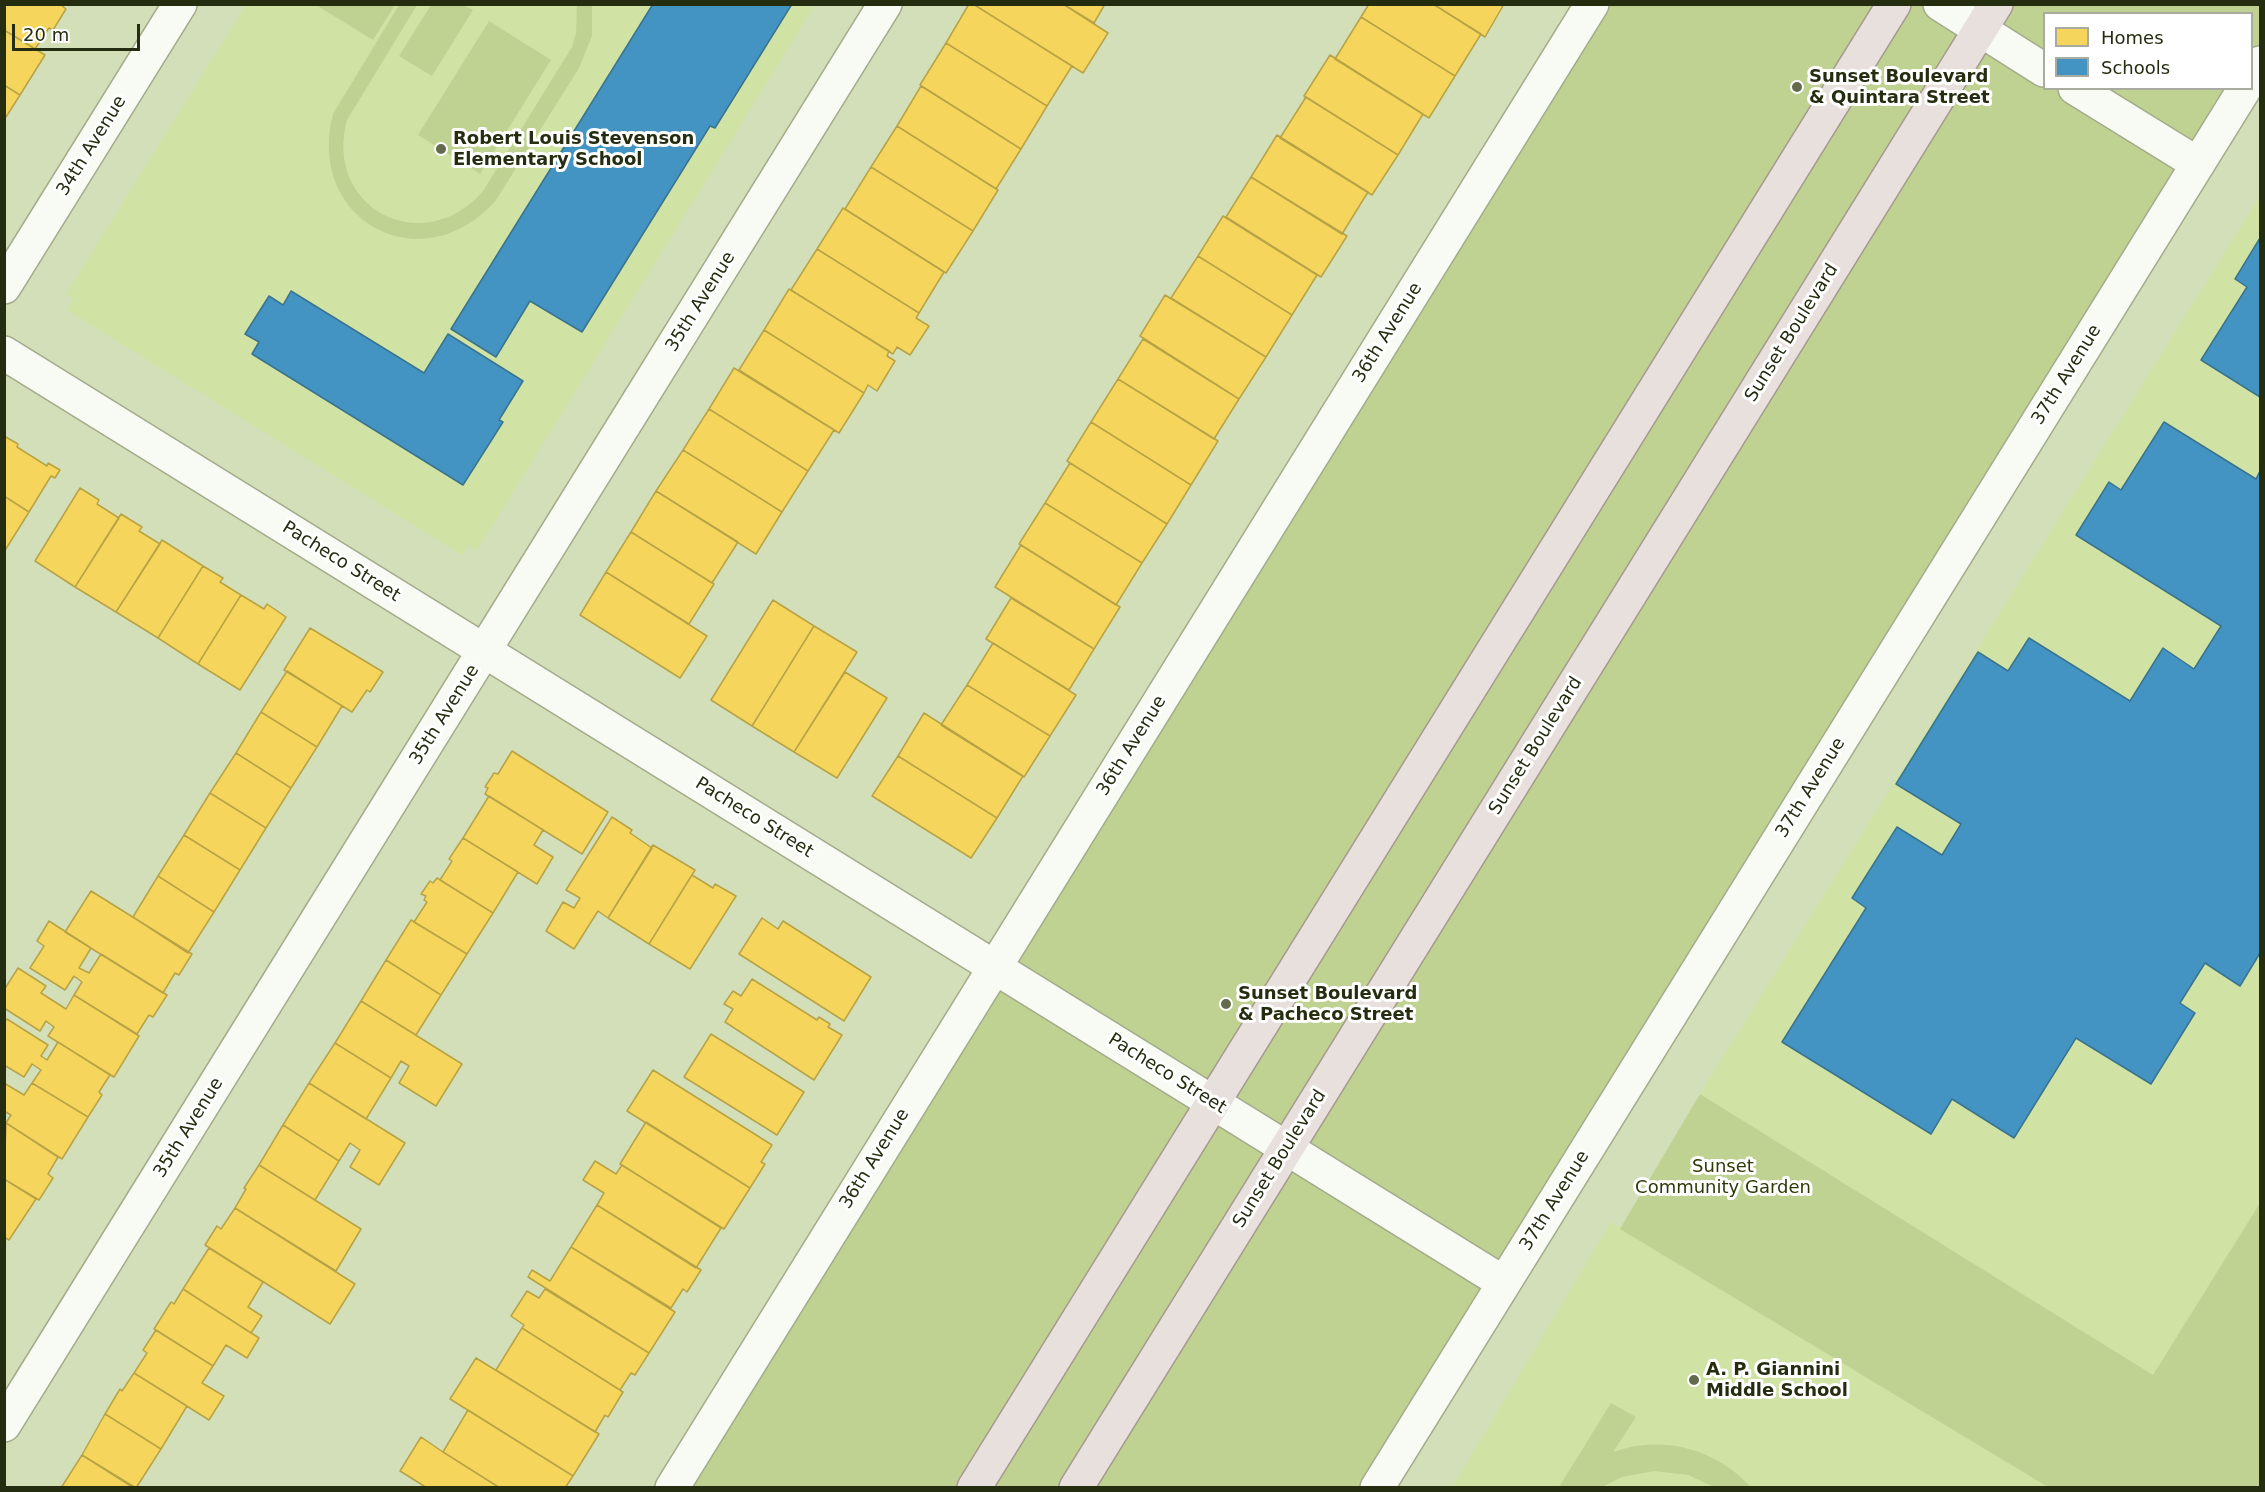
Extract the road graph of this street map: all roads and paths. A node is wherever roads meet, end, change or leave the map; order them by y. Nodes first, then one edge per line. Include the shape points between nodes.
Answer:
1 (180, 4) edge
2 (885, 4) edge
3 (1592, 4) edge
4 (1894, 4) edge
5 (1940, 4) edge
6 (1988, 17) edge
7 (2043, 69) edge
8 (2078, 90) edge
9 (2244, 90) edge
10 (2198, 164) junction
11 (4, 287) edge
12 (4, 353) edge
13 (484, 651) junction
14 (994, 967) junction
15 (1213, 1102) junction
16 (1287, 1148) junction
17 (1504, 1283) junction
18 (4, 1425) edge
19 (672, 1488) edge
20 (974, 1488) edge
21 (1076, 1488) edge
22 (1377, 1488) edge

1 - 11 street, 34th Avenue
2 - 13 street, 35th Avenue
3 - 14 street, 36th Avenue
4 - 15 main road
5 - 6 street
6 - 7 street
6 - 16 main road, Sunset Boulevard
8 - 10 street
9 - 10 street, 37th Avenue
10 - 17 street, 37th Avenue
12 - 13 street, Pacheco Street
13 - 14 street, Pacheco Street
13 - 18 street, 35th Avenue
14 - 15 street, Pacheco Street
14 - 19 street, 36th Avenue
15 - 16 street, Pacheco Street
15 - 20 main road
16 - 17 street, Pacheco Street
16 - 21 main road, Sunset Boulevard
17 - 22 street, 37th Avenue

